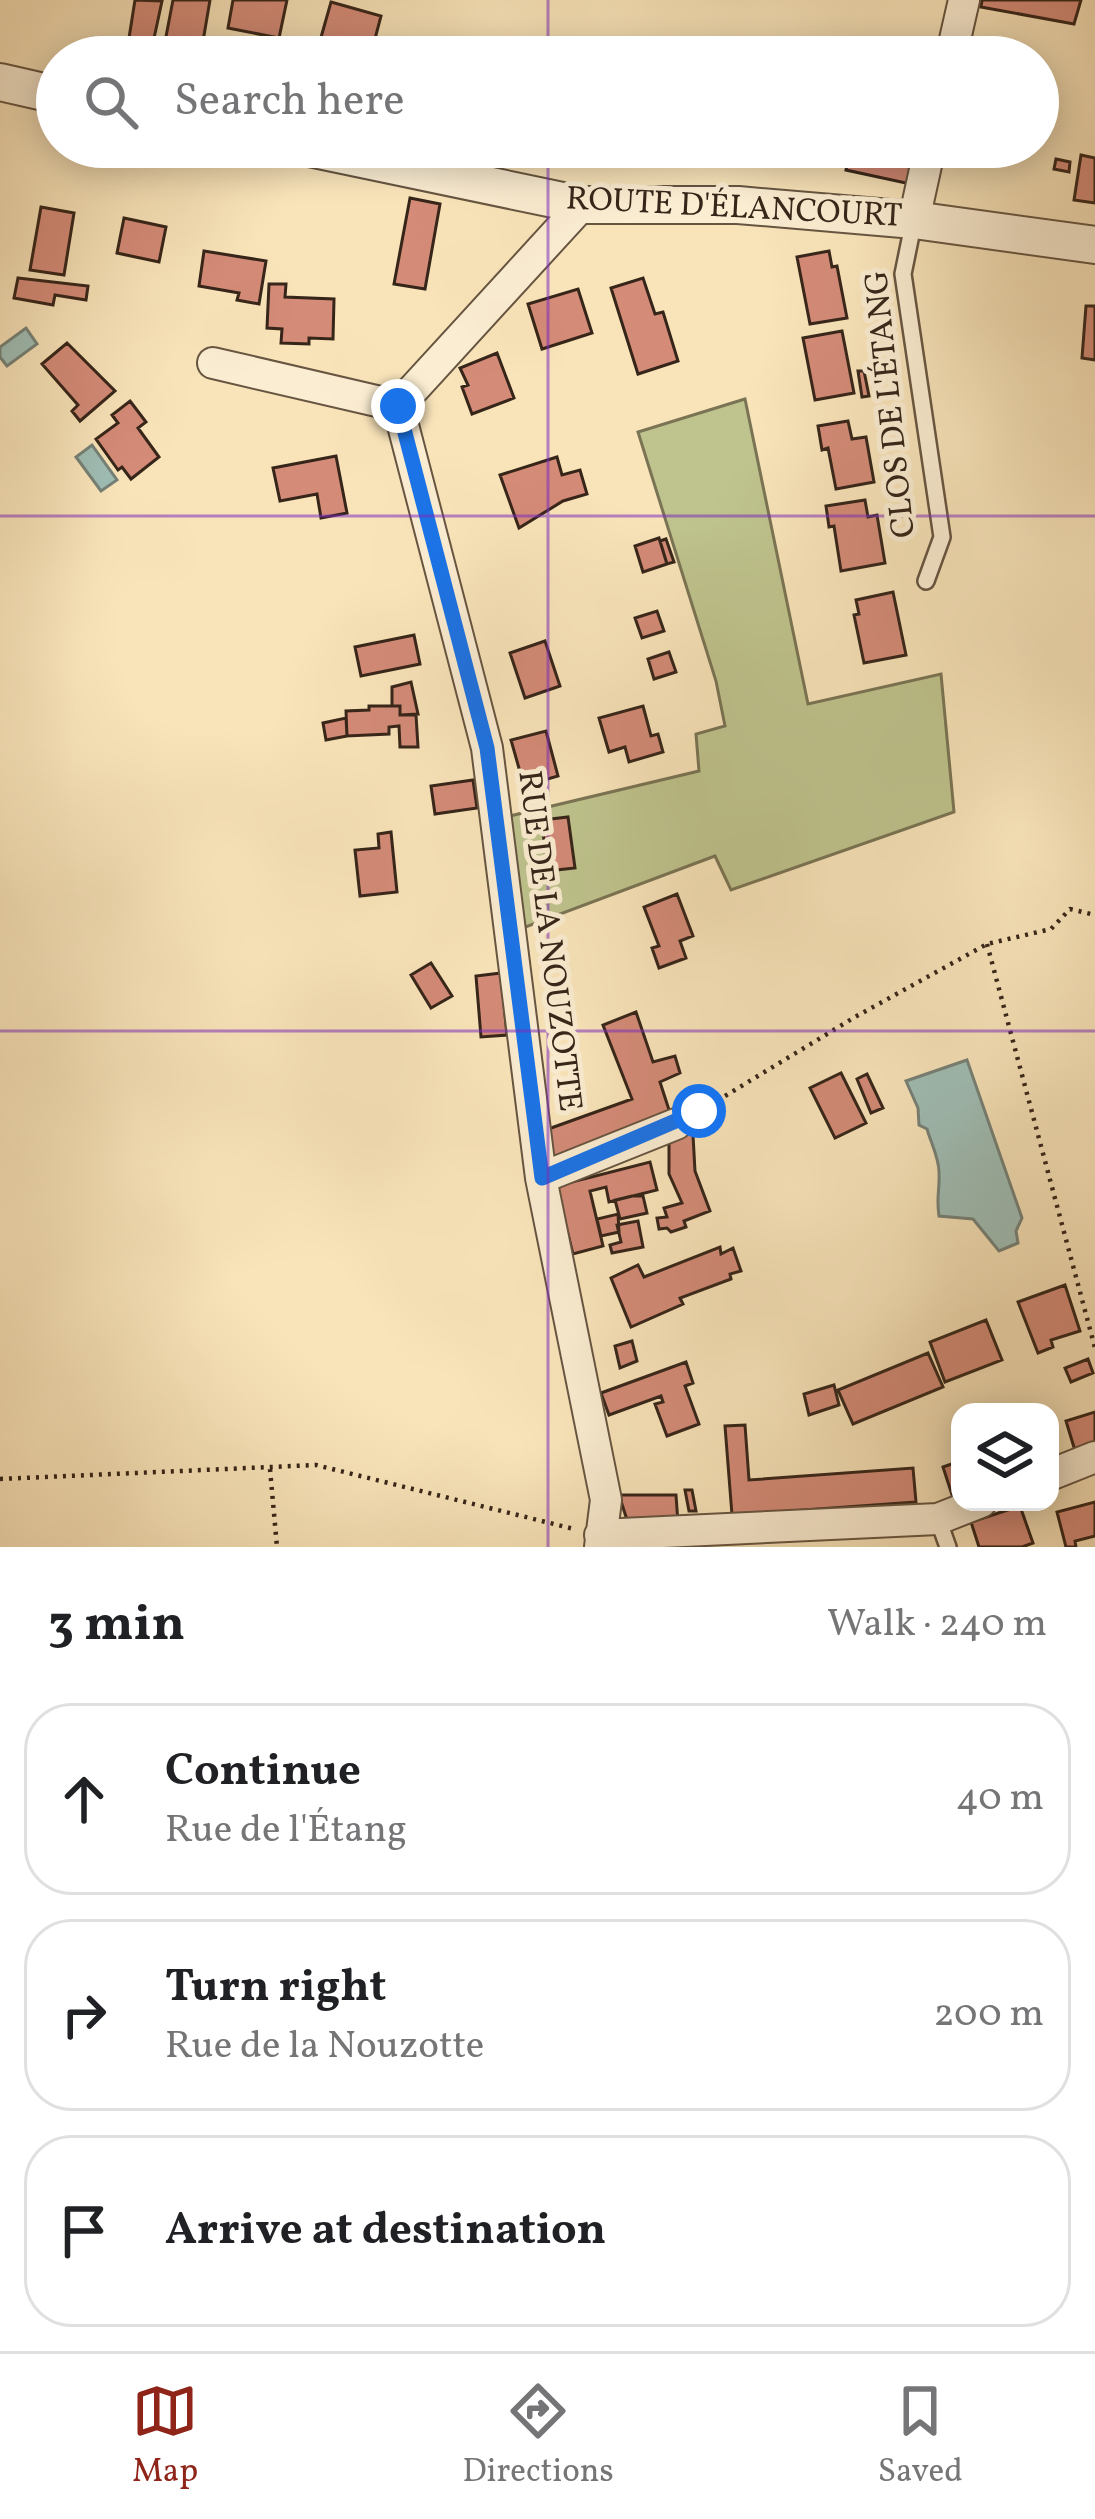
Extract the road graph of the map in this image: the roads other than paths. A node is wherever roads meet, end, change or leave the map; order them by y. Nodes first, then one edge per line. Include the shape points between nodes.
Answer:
1 (964, 0) edge
2 (956, 36) edge
3 (0, 82) edge
4 (36, 90) edge
5 (405, 168) edge
6 (925, 168) edge
7 (582, 205) junction
8 (914, 220) junction
9 (1095, 244) edge
10 (213, 363) dead end
11 (398, 406) junction
12 (926, 581) dead end
13 (676, 1124) road end
14 (542, 1178) junction
15 (1095, 1457) edge
16 (1059, 1471) edge
17 (969, 1511) edge
18 (943, 1533) edge
19 (600, 1541) edge

1 - 2 street
3 - 4 street
5 - 7 street, ROUTE D'ÉLANCOURT
6 - 8 street
7 - 8 street, ROUTE D'ÉLANCOURT via 738,205
7 - 11 street
8 - 9 street, ROUTE D'ÉLANCOURT
8 - 12 lane, CLOS DE L'ÉTANG via 903,274 942,537
10 - 11 street
11 - 14 street, RUE DE LA NOUZOTTE via 487,748
13 - 14 street
14 - 19 street, RUE DE LA NOUZOTTE via 606,1500
15 - 16 street
17 - 18 street
18 - 19 street

